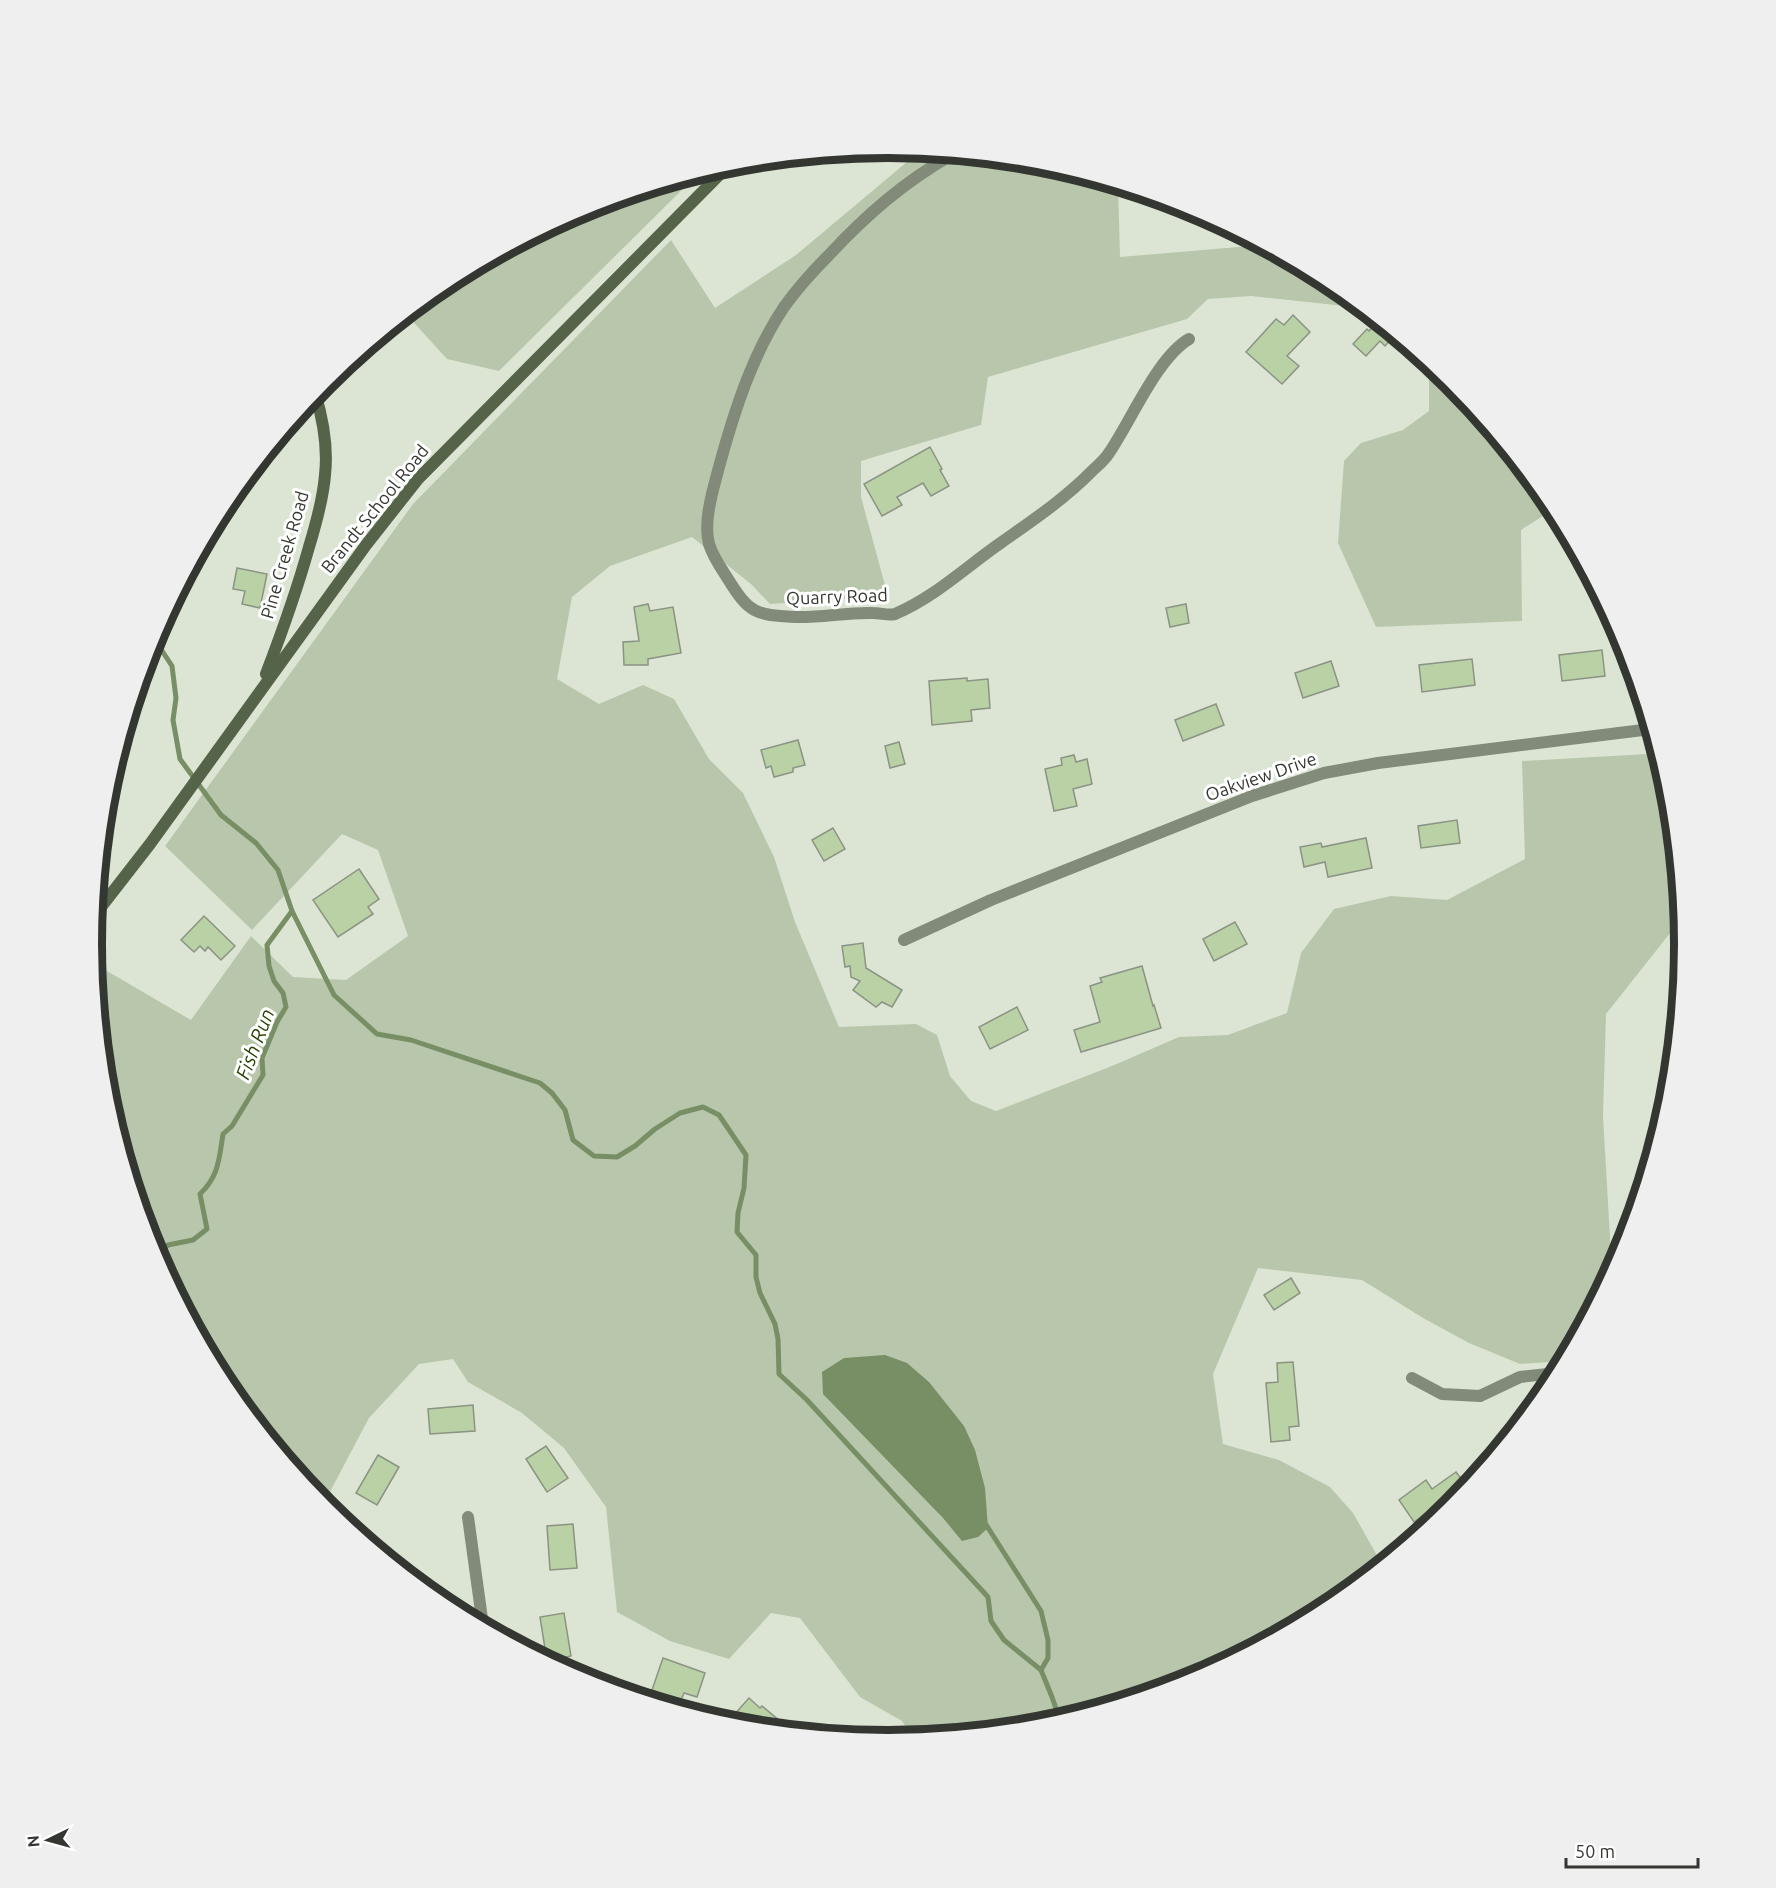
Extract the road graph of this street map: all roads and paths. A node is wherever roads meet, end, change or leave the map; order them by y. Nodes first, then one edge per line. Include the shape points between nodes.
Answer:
1 (943, 160) edge
2 (717, 177) edge
3 (1189, 339) dead end
4 (317, 404) edge
5 (260, 689) junction
6 (1644, 730) edge
7 (104, 903) edge
8 (904, 940) dead end
9 (1546, 1374) edge
10 (1412, 1378) dead end
11 (468, 1517) dead end
12 (482, 1617) edge

1 - 3 street, Quarry Road via 876,207 838,245 784,307 761,346 732,420 708,521 709,543 718,563 748,608 765,614 810,618 870,613 892,616 937,590 1046,512 1108,456 1162,366
2 - 5 street, Brandt School Road via 418,479
4 - 5 street, Pine Creek Road via 325,451 320,511 295,597
5 - 7 street, Brandt School Road
6 - 8 street, Oakview Drive via 1324,773 1252,796 991,900
9 - 10 street via 1520,1377 1480,1396 1442,1394
11 - 12 street

